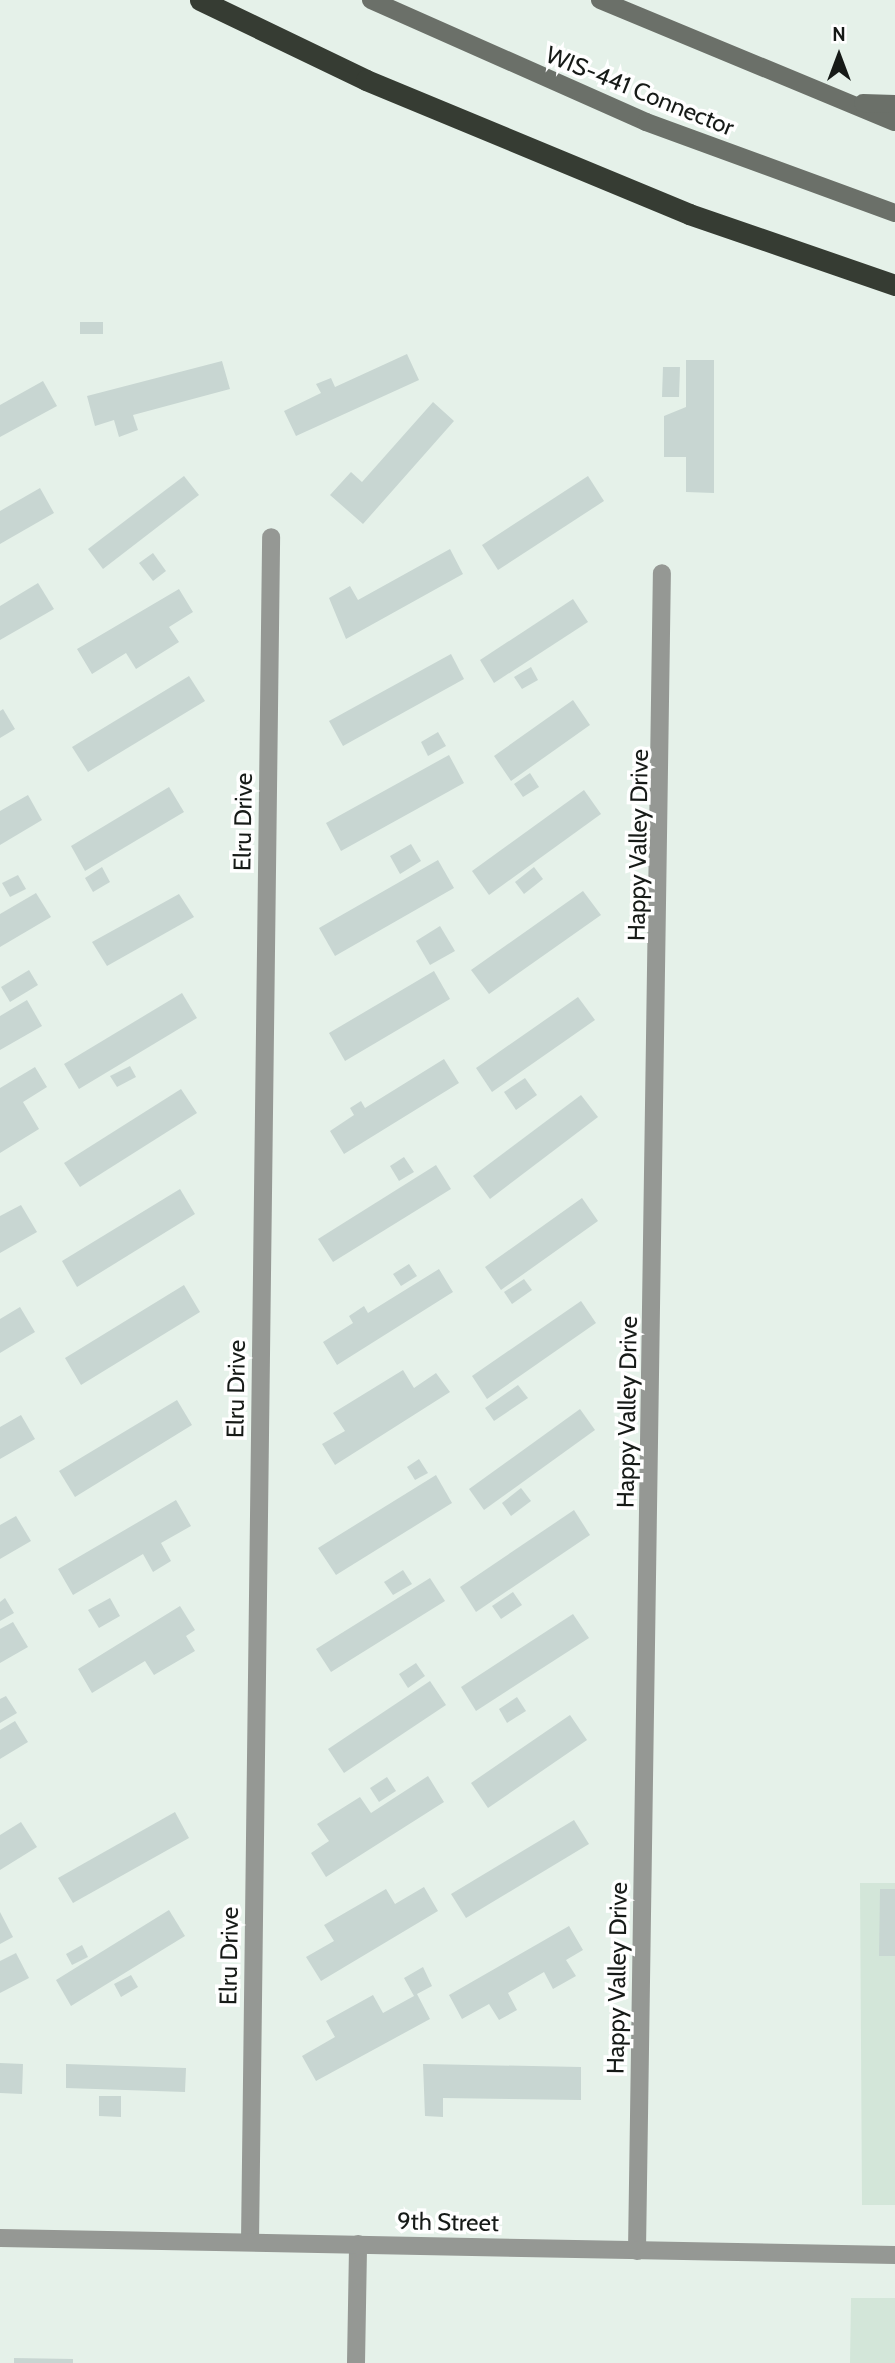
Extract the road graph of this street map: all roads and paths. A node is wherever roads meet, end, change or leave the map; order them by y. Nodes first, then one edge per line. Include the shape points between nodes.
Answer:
1 (200, 0) edge
2 (371, 0) edge
3 (600, 0) edge
4 (856, 103) junction
5 (895, 104) edge
6 (895, 122) edge
7 (895, 213) edge
8 (895, 285) edge
9 (271, 537) dead end
10 (663, 573) dead end
11 (0, 2238) edge
12 (250, 2242) junction
13 (358, 2244) junction
14 (637, 2251) junction
15 (895, 2255) edge
16 (356, 2363) edge

1 - 8 highway via 366,80 689,214
2 - 7 main road, WIS-441 Connector via 646,122
3 - 4 main road
4 - 5 main road
4 - 6 main road
9 - 12 street, Elru Drive
10 - 14 street, Happy Valley Drive
11 - 12 street, 9th Street
12 - 13 street, 9th Street
13 - 14 street, 9th Street
13 - 16 street
14 - 15 street, 9th Street

